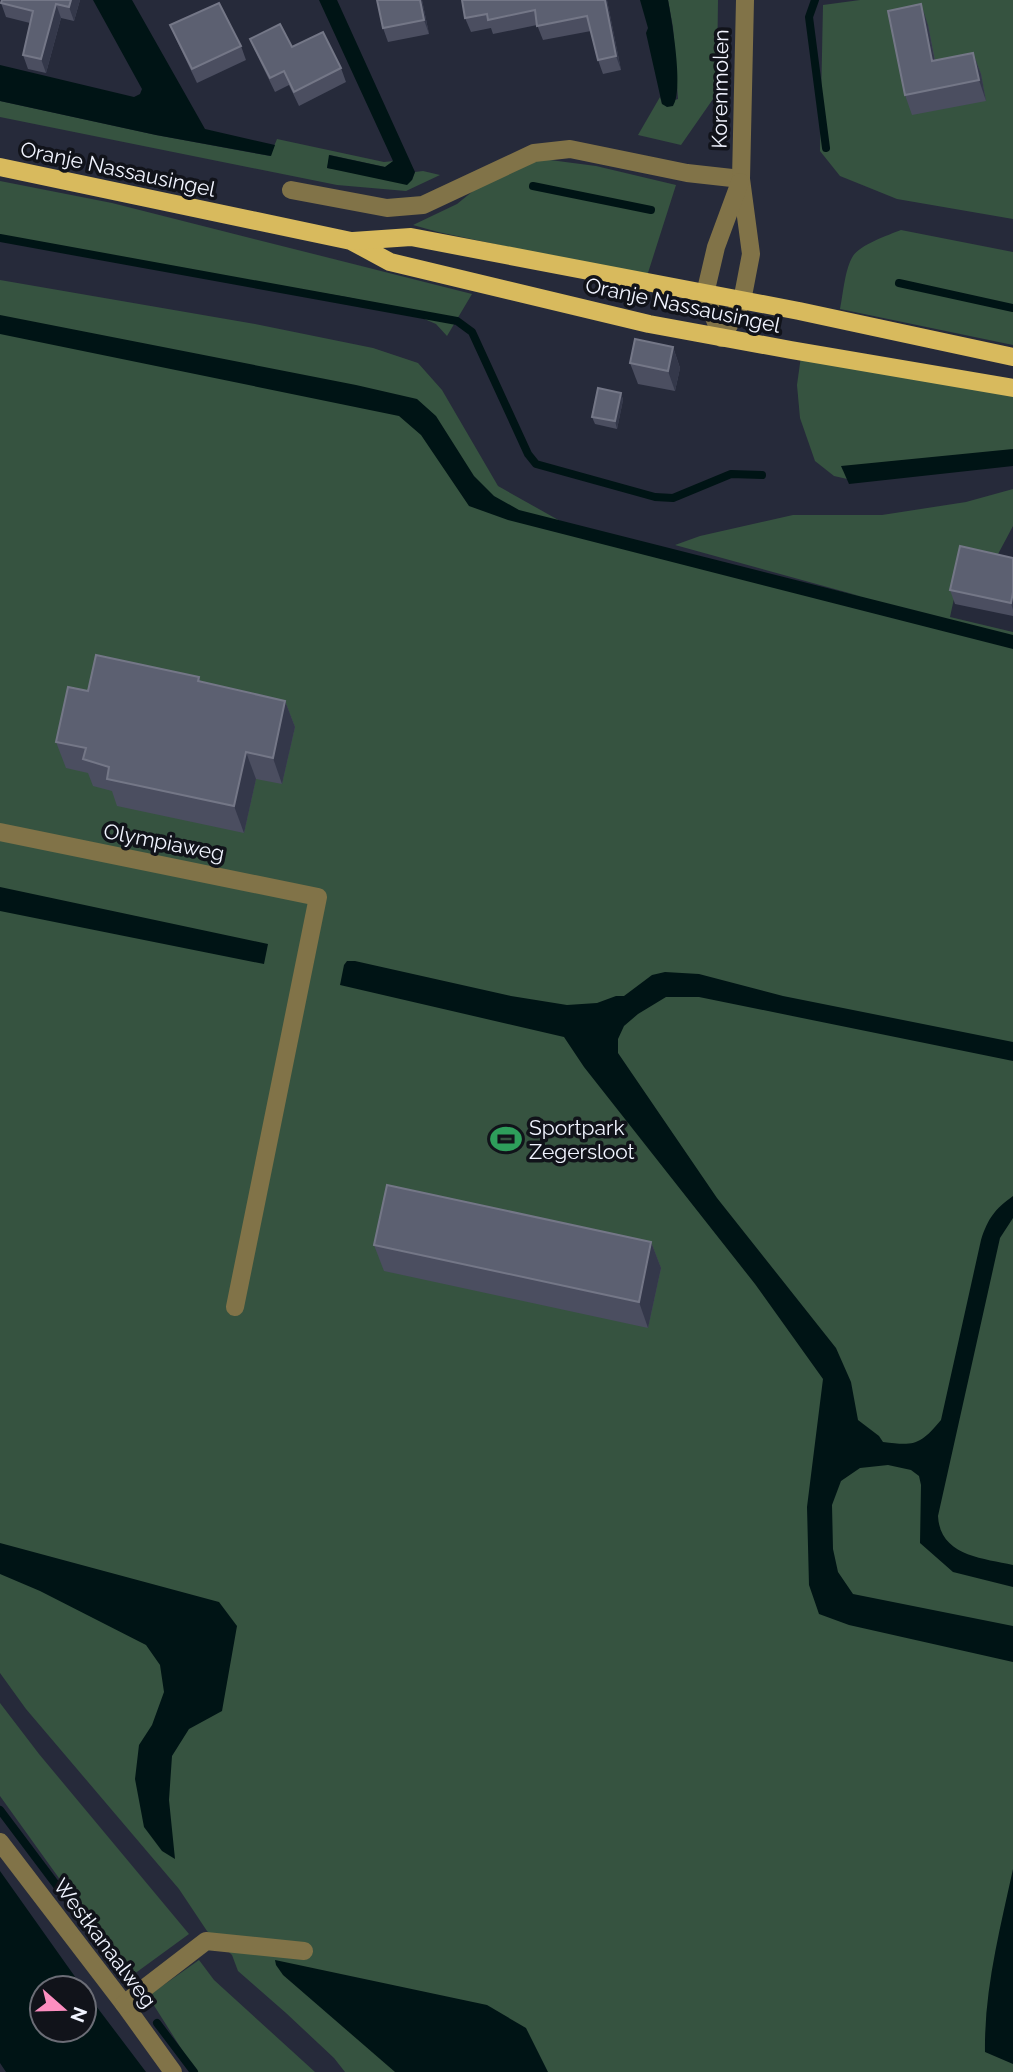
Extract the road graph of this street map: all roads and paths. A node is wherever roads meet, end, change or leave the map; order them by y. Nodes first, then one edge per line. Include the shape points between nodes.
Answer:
1 (745, 0) edge
2 (0, 167) edge
3 (741, 179) junction
4 (290, 190) dead end
5 (351, 241) junction
6 (705, 294) junction
7 (742, 301) junction
8 (722, 338) junction
9 (1013, 357) edge
10 (1013, 387) edge
11 (0, 832) edge
12 (235, 1307) dead end
13 (0, 1842) edge
14 (304, 1951) dead end
15 (124, 2004) junction
16 (173, 2072) edge

1 - 3 street, Korenmolen
2 - 5 main road, Oranje Nassausingel
3 - 4 street via 570,149 534,153 423,205 387,208
3 - 6 street, Korenmolen via 716,247
3 - 7 street, Korenmolen via 751,254
5 - 6 main road, Oranje Nassausingel via 411,237
5 - 8 main road, Oranje Nassausingel via 390,262
6 - 7 main road, Oranje Nassausingel
6 - 8 street
7 - 8 street, Korenmolen
7 - 9 main road, Oranje Nassausingel
8 - 10 main road, Oranje Nassausingel
11 - 12 street, Olympiaweg via 318,897
13 - 15 street, Westkanaalweg
14 - 15 street via 206,1941
15 - 16 street, Westkanaalweg

